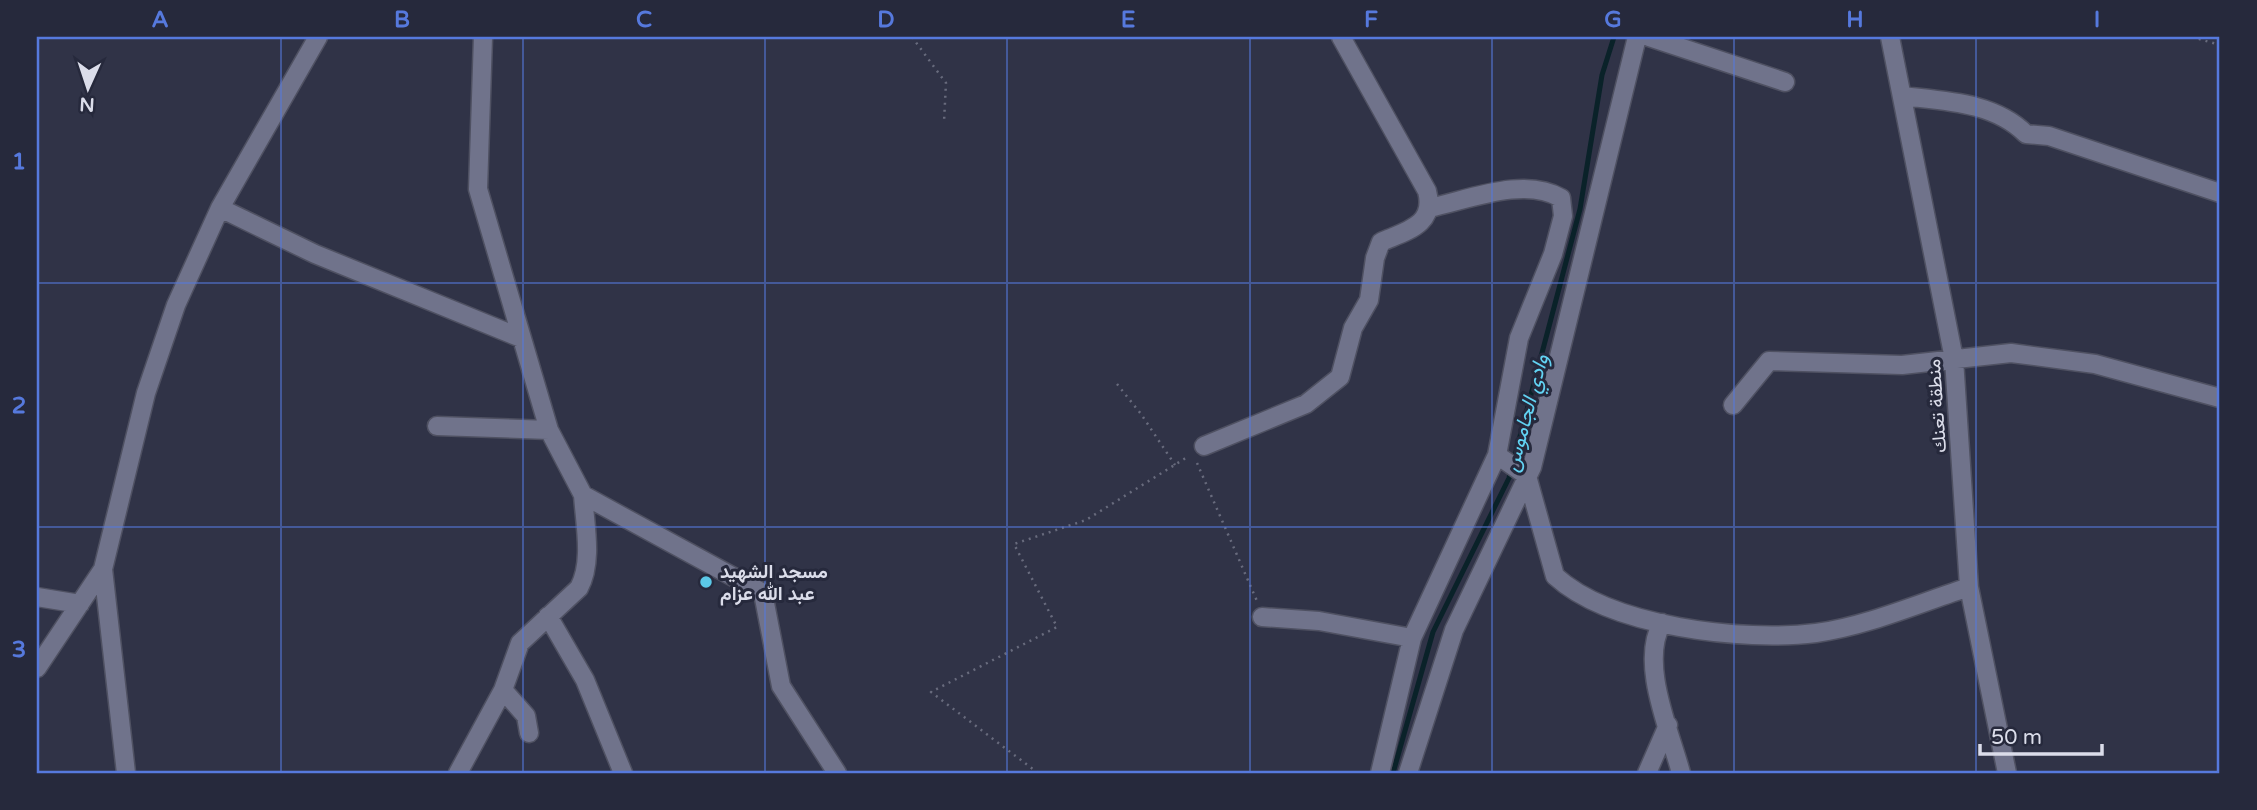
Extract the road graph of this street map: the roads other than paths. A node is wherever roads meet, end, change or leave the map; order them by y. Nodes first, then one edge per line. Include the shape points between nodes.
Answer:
1 (318, 37) edge
2 (483, 37) edge
3 (1341, 37) edge
4 (1637, 37) edge
5 (1649, 37) edge
6 (1890, 37) edge
7 (1786, 82) dead end
8 (1902, 96) junction
9 (2220, 193) edge
10 (220, 208) junction
11 (1429, 208) junction
12 (522, 338) junction
13 (1954, 359) junction
14 (2220, 398) edge
15 (1733, 405) dead end
16 (437, 426) dead end
17 (549, 430) junction
18 (1204, 446) dead end
19 (1497, 455) junction
20 (1527, 477) junction
21 (583, 495) junction
22 (103, 569) junction
23 (1969, 587) junction
24 (37, 597) edge
25 (79, 604) junction
26 (548, 616) junction
27 (1262, 617) road end
28 (1662, 623) junction
29 (1412, 638) junction
30 (37, 668) edge
31 (503, 690) junction
32 (1668, 725) junction
33 (529, 733) dead end
34 (126, 773) edge
35 (458, 773) edge
36 (623, 773) edge
37 (837, 773) edge
38 (1380, 773) edge
39 (1408, 773) edge
40 (1647, 773) edge
41 (1681, 773) edge
42 (2007, 773) edge

1 - 10 street
2 - 12 street via 478,189
3 - 11 street via 1413,163 1427,191
4 - 20 street
5 - 7 street
6 - 8 street, منطقة تعنك
8 - 9 street via 1958,102 1997,113 2026,134 2049,136
8 - 13 street, منطقة تعنك
10 - 12 street via 315,254
10 - 22 street via 176,304 146,393
11 - 18 street via 1422,225 1381,242 1374,258 1369,300 1353,328 1340,377 1306,404
11 - 19 street via 1521,189 1547,190 1561,198 1563,216 1553,254 1519,338
12 - 17 street
13 - 14 street via 2011,354 2095,364
13 - 15 street via 1902,365 1769,361
13 - 23 street, منطقة تعنك
16 - 17 street
17 - 21 street
19 - 20 street
19 - 29 street
20 - 28 street via 1555,576 1613,611
20 - 39 street via 1454,630
21 - 26 street via 585,578
21 - 37 street via 763,593 781,687
22 - 25 street
22 - 34 street
23 - 28 street via 1816,633 1755,636
23 - 42 street, منطقة تعنك
24 - 25 street
25 - 30 street
26 - 31 street via 520,643
26 - 36 street via 584,680
27 - 29 street via 1319,621
28 - 32 street via 1653,642 1652,662
29 - 38 street
31 - 33 street via 526,716
31 - 35 street
32 - 40 street
32 - 41 street

